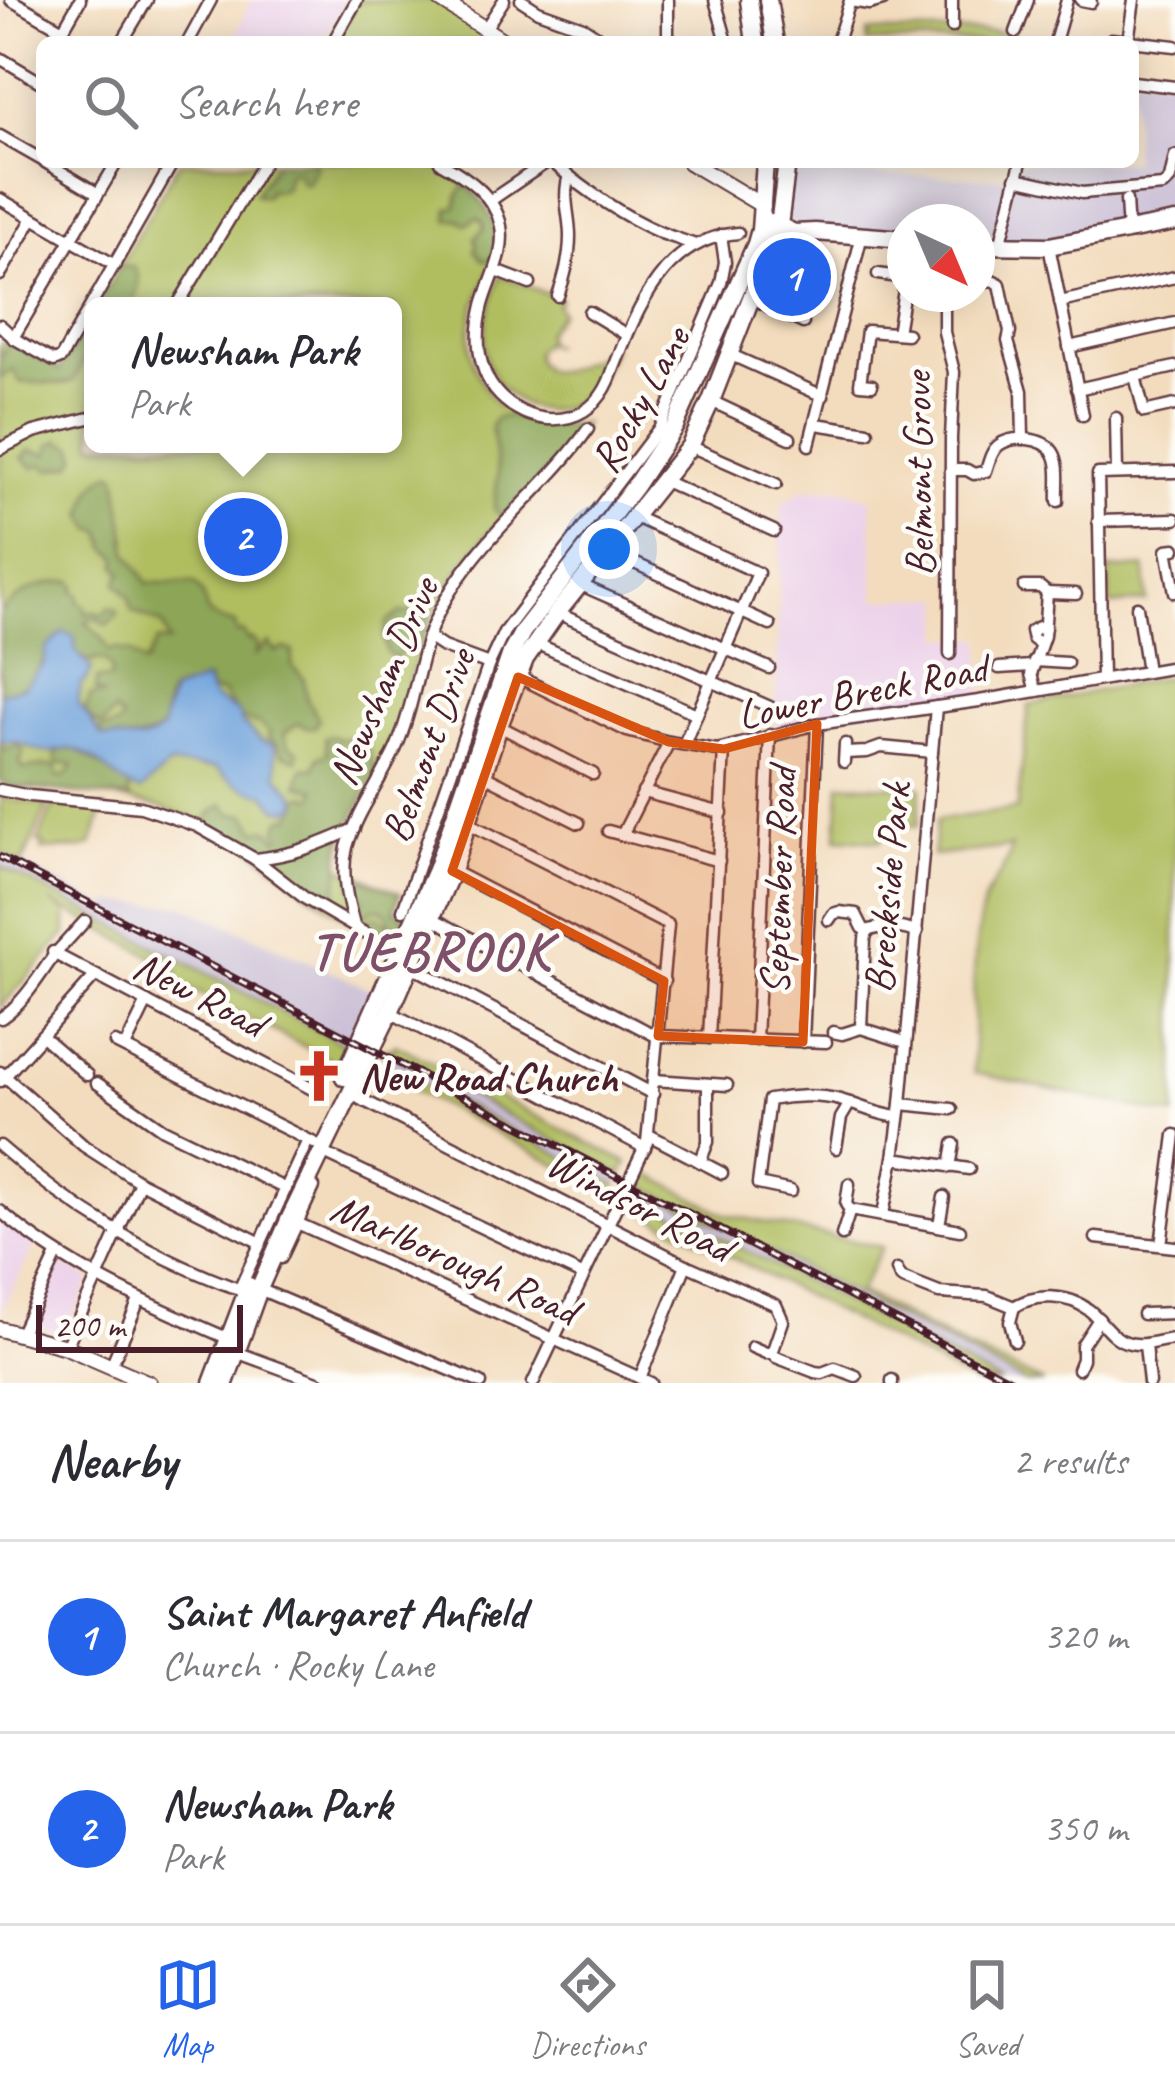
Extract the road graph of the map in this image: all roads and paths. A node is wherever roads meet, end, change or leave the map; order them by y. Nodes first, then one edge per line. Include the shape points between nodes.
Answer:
1 (11, 0) edge
2 (80, 0) edge
3 (146, 0) edge
4 (211, 0) edge
5 (357, 0) edge
6 (440, 0) edge
7 (504, 0) edge
8 (521, 0) edge
9 (668, 0) edge
10 (715, 0) edge
11 (749, 0) edge
12 (769, 0) edge
13 (884, 0) edge
14 (952, 0) edge
15 (1028, 0) edge
16 (1066, 0) edge
17 (1134, 0) edge
18 (848, 1) edge
19 (952, 27) dead end
20 (485, 29) junction
21 (1013, 29) dead end
22 (60, 36) edge
23 (125, 36) edge
24 (191, 36) edge
25 (336, 36) edge
26 (496, 36) edge
27 (596, 36) edge
28 (668, 36) edge
29 (725, 36) edge
30 (754, 36) edge
31 (774, 36) edge
32 (839, 36) edge
33 (1057, 36) edge
34 (1129, 36) edge
35 (1139, 42) edge
36 (1175, 46) edge
37 (0, 58) edge
38 (36, 79) edge
39 (1139, 83) edge
40 (1175, 87) edge
41 (0, 136) edge
42 (1175, 156) edge
43 (36, 157) edge
44 (55, 168) edge
45 (113, 168) edge
46 (170, 168) edge
47 (260, 168) edge
48 (450, 168) edge
49 (540, 168) edge
50 (557, 168) edge
51 (698, 168) edge
52 (766, 168) edge
53 (785, 168) edge
54 (1019, 168) edge
55 (568, 176) junction
56 (1016, 178) junction
57 (98, 193) junction
58 (0, 199) edge
59 (490, 200) junction
60 (1126, 200) dead end
61 (770, 216) junction
62 (33, 218) junction
63 (1175, 222) edge
64 (738, 233) dead end
65 (1128, 233) junction
66 (721, 235) junction
67 (862, 235) junction
68 (887, 237) edge
69 (70, 239) junction
70 (695, 245) junction
71 (995, 246) edge
72 (1000, 246) junction
73 (1049, 246) junction
74 (115, 265) junction
75 (496, 271) junction
76 (878, 274) dead end
77 (0, 275) edge
78 (887, 276) edge
79 (1175, 277) edge
80 (995, 282) edge
81 (530, 284) dead end
82 (558, 296) dead end
83 (96, 297) edge
84 (182, 297) edge
85 (752, 298) junction
86 (1060, 302) junction
87 (589, 312) dead end
88 (903, 312) edge
89 (944, 312) edge
90 (84, 317) edge
91 (803, 323) dead end
92 (1175, 323) edge
93 (0, 325) edge
94 (627, 335) junction
95 (14, 338) junction
96 (1069, 347) junction
97 (729, 354) junction
98 (1175, 367) edge
99 (1136, 376) junction
100 (872, 386) dead end
101 (1077, 389) junction
102 (823, 396) junction
103 (711, 401) junction
104 (1175, 405) edge
105 (1083, 416) dead end
106 (1116, 418) dead end
107 (84, 419) edge
108 (815, 424) junction
109 (588, 429) dead end
110 (868, 432) dead end
111 (790, 438) dead end
112 (1023, 439) junction
113 (809, 445) dead end
114 (690, 446) junction
115 (0, 449) edge
116 (951, 470) junction
117 (1117, 472) junction
118 (1175, 472) edge
119 (664, 481) junction
120 (776, 484) dead end
121 (1058, 501) dead end
122 (635, 517) junction
123 (1175, 519) edge
124 (1098, 521) junction
125 (774, 531) dead end
126 (1171, 549) edge
127 (608, 551) junction
128 (580, 586) junction
129 (1024, 587) dead end
130 (1175, 592) edge
131 (1047, 593) junction
132 (1076, 594) dead end
133 (1137, 607) dead end
134 (557, 613) junction
135 (741, 613) junction
136 (770, 625) dead end
137 (428, 637) junction
138 (535, 644) junction
139 (725, 649) junction
140 (950, 654) dead end
141 (1033, 663) junction
142 (1067, 663) dead end
143 (1175, 667) edge
144 (769, 668) dead end
145 (999, 668) dead end
146 (503, 670) junction
147 (1147, 671) junction
148 (1102, 678) junction
149 (711, 681) junction
150 (1036, 691) junction
151 (770, 707) dead end
152 (936, 707) junction
153 (697, 714) junction
154 (817, 724) junction
155 (499, 726) junction
156 (770, 735) junction
157 (670, 742) junction
158 (684, 744) junction
159 (724, 749) junction
160 (932, 752) junction
161 (844, 753) dead end
162 (593, 774) dead end
163 (484, 775) junction
164 (0, 790) edge
165 (644, 792) junction
166 (722, 813) junction
167 (579, 823) dead end
168 (468, 824) junction
169 (354, 830) junction
170 (608, 832) dead end
171 (622, 835) junction
172 (255, 859) junction
173 (718, 861) junction
174 (452, 871) junction
175 (403, 910) dead end
176 (432, 918) junction
177 (829, 920) dead end
178 (85, 921) dead end
179 (355, 929) junction
180 (867, 931) junction
181 (917, 932) junction
182 (54, 953) junction
183 (405, 960) junction
184 (94, 976) junction
185 (664, 981) junction
186 (147, 1002) junction
187 (390, 1012) junction
188 (1, 1018) edge
189 (861, 1028) junction
190 (42, 1036) junction
191 (661, 1036) junction
192 (709, 1038) junction
193 (756, 1040) junction
194 (803, 1042) junction
195 (905, 1042) junction
196 (2, 1077) edge
197 (708, 1084) junction
198 (727, 1085) dead end
199 (654, 1087) junction
200 (316, 1091) dead end
201 (349, 1093) junction
202 (850, 1103) junction
203 (952, 1109) dead end
204 (900, 1110) junction
205 (1175, 1135) edge
206 (647, 1141) junction
207 (954, 1144) dead end
208 (0, 1146) edge
209 (318, 1146) junction
210 (836, 1148) dead end
211 (894, 1158) junction
212 (700, 1162) junction
213 (950, 1167) junction
214 (969, 1169) dead end
215 (722, 1173) dead end
216 (140, 1182) junction
217 (849, 1184) dead end
218 (286, 1190) junction
219 (791, 1191) dead end
220 (944, 1197) dead end
221 (850, 1210) junction
222 (0, 1211) edge
223 (883, 1214) junction
224 (297, 1223) junction
225 (606, 1223) junction
226 (938, 1225) junction
227 (960, 1230) dead end
228 (118, 1232) junction
229 (842, 1234) dead end
230 (1096, 1238) dead end
231 (261, 1243) junction
232 (1168, 1246) edge
233 (57, 1256) junction
234 (686, 1265) junction
235 (582, 1275) junction
236 (897, 1278) dead end
237 (98, 1279) junction
238 (253, 1291) junction
239 (140, 1300) junction
240 (1014, 1307) junction
241 (1175, 1313) edge
242 (1143, 1314) dead end
243 (1099, 1319) junction
244 (1175, 1328) edge
245 (0, 1329) edge
246 (21, 1333) junction
247 (553, 1339) junction
248 (1175, 1339) edge
249 (1015, 1341) dead end
250 (232, 1345) junction
251 (1144, 1345) junction
252 (752, 1346) dead end
253 (66, 1347) junction
254 (772, 1352) junction
255 (837, 1352) dead end
256 (111, 1366) junction
257 (835, 1368) junction
258 (1078, 1369) dead end
259 (856, 1376) dead end
260 (286, 1377) edge
261 (646, 1380) edge
262 (149, 1383) edge
263 (212, 1383) edge
264 (225, 1383) edge
265 (320, 1383) edge
266 (481, 1383) edge
267 (532, 1383) edge
268 (1149, 1383) edge

1 - 22 street
2 - 22 street
3 - 23 street
4 - 24 street
5 - 25 street
6 - 20 main road
7 - 20 street
8 - 27 street
9 - 28 street
10 - 29 street
11 - 30 highway
12 - 31 highway
13 - 18 street
14 - 19 street
15 - 21 street
16 - 33 street
17 - 34 street
18 - 32 street
20 - 26 main road
35 - 36 street
37 - 38 street
39 - 40 street
41 - 43 street
42 - 56 street via 1163,186 1082,193
44 - 57 street
45 - 57 street
46 - 74 street
47 - 84 street
48 - 59 street
49 - 59 street
50 - 55 street
51 - 61 main road
52 - 61 highway
53 - 61 highway
54 - 56 street
55 - 70 street
55 - 82 street via 569,251
56 - 72 street
57 - 69 street
58 - 62 street
59 - 75 street via 501,224
60 - 65 street
61 - 67 highway via 815,232
61 - 85 highway, Rocky Lane
61 - 146 highway, Rocky Lane via 675,426
62 - 69 street
62 - 77 street
63 - 65 highway
64 - 66 street
65 - 73 highway
66 - 70 street
66 - 146 street, Belmont Drive via 721,283 660,427 504,632
67 - 68 highway
67 - 102 street
69 - 74 street
69 - 95 street
70 - 94 street via 659,277
71 - 72 highway
72 - 73 highway
73 - 86 street
74 - 83 street
75 - 81 street
75 - 94 street via 476,343 495,392 528,416 581,413 604,392
76 - 78 street
79 - 86 street
80 - 112 street via 1022,391
85 - 91 street
85 - 97 highway, Rocky Lane
86 - 96 street
87 - 94 street
88 - 100 street via 902,333 867,331 860,384
89 - 116 street, Belmont Grove via 954,372
90 - 95 street via 58,361
92 - 96 street
93 - 95 street
96 - 101 street
97 - 102 street
97 - 103 highway, Rocky Lane
98 - 99 street
99 - 101 street
99 - 104 street via 1144,412
101 - 105 street
102 - 108 street
103 - 111 street
103 - 114 highway, Rocky Lane
106 - 117 street
107 - 115 street
108 - 110 street
108 - 113 street
109 - 137 street, Newsham Drive via 472,560
112 - 116 street via 998,446 986,471
112 - 121 street via 1053,451
114 - 119 highway, Rocky Lane
114 - 120 street
116 - 140 street, Belmont Grove
117 - 118 street
117 - 124 street via 1098,474
119 - 122 highway, Rocky Lane
119 - 125 street
122 - 127 highway, Rocky Lane
122 - 135 street via 758,573
123 - 124 street
124 - 148 street
126 - 130 street
127 - 128 highway, Rocky Lane
127 - 135 street
128 - 134 highway, Rocky Lane
128 - 139 street
129 - 131 street
131 - 132 street
131 - 141 street
133 - 147 street
134 - 138 highway, Rocky Lane
134 - 149 street
135 - 136 street
135 - 139 street
137 - 146 street, Lower Breck Road
137 - 169 street, Newsham Drive via 402,733
138 - 146 highway, Rocky Lane
138 - 153 street
139 - 144 street
139 - 149 street
141 - 142 street
141 - 145 street
141 - 150 street
143 - 147 street, Lower Breck Road
146 - 155 highway
146 - 157 street, Lower Breck Road via 627,731
146 - 175 street, Belmont Drive
146 - 183 highway
147 - 148 street, Lower Breck Road
148 - 150 street, Lower Breck Road
149 - 151 street
149 - 153 street
150 - 152 street, Lower Breck Road
152 - 154 street, Lower Breck Road
152 - 160 street, Breckside Park
153 - 158 street
154 - 156 street, Lower Breck Road
154 - 194 street, September Road
155 - 162 street
155 - 163 highway
156 - 159 street, Lower Breck Road
156 - 193 street
157 - 158 street, Lower Breck Road
157 - 165 street
158 - 159 street, Lower Breck Road
159 - 166 street
160 - 161 street
160 - 181 street, Breckside Park
163 - 167 street
163 - 168 highway
164 - 172 street via 141,807
165 - 166 street
165 - 171 street
166 - 173 street
168 - 174 highway
168 - 185 street via 667,924
169 - 172 street via 300,853
169 - 179 street, Newsham Drive via 344,870
170 - 171 street
171 - 173 street
172 - 179 street
173 - 192 street
174 - 176 highway
174 - 185 street
176 - 183 highway
176 - 191 street
177 - 180 street via 856,914
178 - 182 street
179 - 183 street
180 - 181 street
180 - 189 street
181 - 195 street, Breckside Park
182 - 184 street, New Road
182 - 188 street
183 - 187 highway
183 - 199 street
183 - 209 highway
184 - 186 street, New Road
184 - 190 street
185 - 191 street
186 - 200 street, New Road
186 - 209 street via 120,1045
187 - 201 highway
187 - 206 street
189 - 194 street
189 - 195 street
190 - 196 street
190 - 218 street via 163,1129
191 - 192 street
191 - 199 street
192 - 193 street
193 - 194 street
195 - 204 street, Breckside Park
196 - 216 street
197 - 198 street
197 - 199 street
197 - 212 street
199 - 206 street
201 - 209 highway
201 - 225 street, Windsor Road
202 - 204 street via 880,1115
202 - 210 street
202 - 219 street via 769,1100 758,1184
203 - 204 street
204 - 211 street, Breckside Park
205 - 232 street
206 - 212 street
206 - 225 street
207 - 213 street
208 - 228 street
209 - 218 street
209 - 224 street via 326,1162
209 - 235 street
209 - 238 highway
211 - 213 street
211 - 223 street, Breckside Park
212 - 215 street
213 - 214 street
216 - 228 street
216 - 231 street
217 - 221 street
218 - 231 street
220 - 226 street
221 - 223 street
221 - 229 street
222 - 233 street
223 - 226 street
224 - 238 street
224 - 247 street, Marlborough Road
225 - 234 street, Windsor Road
225 - 235 street
226 - 227 street
228 - 237 street
228 - 238 street
230 - 232 street
231 - 238 street
233 - 237 street
233 - 246 street
234 - 254 street, Windsor Road via 776,1306 782,1321
234 - 261 street
235 - 247 street
236 - 240 street
237 - 239 street
237 - 253 street
238 - 250 highway
238 - 266 street
239 - 250 street
239 - 256 street
240 - 243 street via 1066,1299
240 - 249 street
241 - 242 street
241 - 244 street
243 - 251 street via 1122,1341
243 - 258 street
245 - 246 main road
246 - 253 main road
247 - 261 street, Marlborough Road
247 - 267 street
248 - 251 street
250 - 260 street
250 - 263 highway
250 - 264 highway
251 - 268 street
252 - 254 street
253 - 256 main road
254 - 257 street via 815,1372
255 - 257 street
256 - 262 main road
257 - 259 street
260 - 265 street

